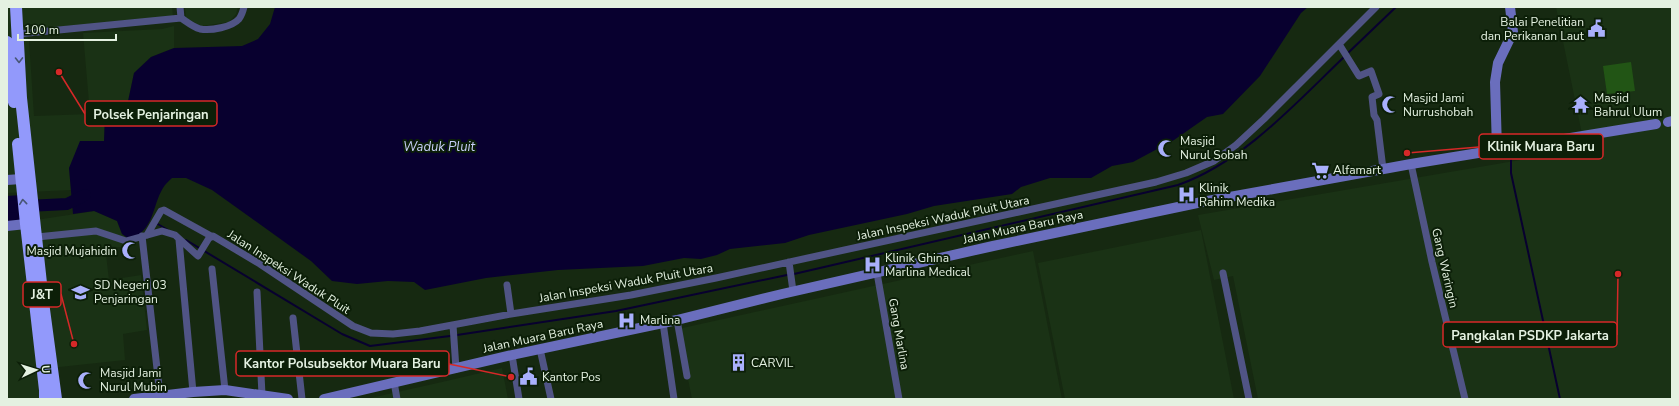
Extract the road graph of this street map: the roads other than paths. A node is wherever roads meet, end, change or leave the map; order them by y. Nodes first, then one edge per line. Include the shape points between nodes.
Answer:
1 (16, 7) edge
2 (180, 7) edge
3 (244, 7) edge
4 (1376, 7) edge
5 (1510, 7) edge
6 (181, 18) junction
7 (18, 34) junction
8 (7, 42) edge
9 (1339, 44) junction
10 (10, 97) edge
11 (1656, 124) dead end
12 (1497, 149) junction
13 (1410, 164) junction
14 (1384, 169) junction
15 (7, 180) edge
16 (24, 181) junction
17 (29, 222) junction
18 (7, 226) edge
19 (145, 235) junction
20 (37, 236) junction
21 (211, 236) junction
22 (179, 240) junction
23 (789, 262) junction
24 (212, 269) dead end
25 (877, 273) junction
26 (1223, 273) dead end
27 (508, 285) dead end
28 (257, 292) dead end
29 (793, 292) junction
30 (511, 314) junction
31 (293, 318) dead end
32 (677, 320) junction
33 (663, 323) junction
34 (453, 325) junction
35 (540, 349) junction
36 (512, 355) junction
37 (456, 369) junction
38 (687, 376) dead end
39 (394, 382) junction
40 (225, 390) junction
41 (193, 392) junction
42 (160, 395) junction
43 (262, 395) junction
44 (244, 396) edge
45 (45, 399) edge
46 (56, 399) edge
47 (134, 399) edge
48 (288, 399) edge
49 (302, 399) edge
50 (324, 399) edge
51 (398, 399) edge
52 (519, 399) edge
53 (551, 399) edge
54 (674, 399) edge
55 (899, 399) edge
56 (1249, 399) edge
57 (1464, 399) edge

1 - 7 highway
2 - 6 street
3 - 6 street via 238,20 221,27 202,29
4 - 9 street, Jalan Inspeksi Waduk Pluit Utara
5 - 12 street via 1513,32 1498,63 1495,82
6 - 7 street
7 -> 16 highway
8 - 10 highway
9 - 14 street via 1359,76 1371,71 1379,94 1372,97
9 - 23 street, Jalan Inspeksi Waduk Pluit Utara via 1236,145 1214,161 1186,173 1156,182
10 - 16 highway
11 - 12 street, Jalan Muara Baru Raya
12 - 13 street, Jalan Muara Baru Raya
13 - 14 street, Jalan Muara Baru Raya
13 - 57 street, Gang Waringin
14 - 25 street, Jalan Muara Baru Raya via 1202,202
15 - 16 street
16 - 17 highway
17 - 18 street
17 - 20 highway
17 - 45 highway
19 - 20 street, Jalan Inspeksi Waduk Pluit via 126,241 96,231
19 - 21 street via 161,210 164,210
19 - 22 street, Jalan Inspeksi Waduk Pluit via 162,231 175,235
19 - 42 street
20 - 46 highway
21 - 22 street, Jalan Inspeksi Waduk Pluit via 197,256
21 - 34 street, Jalan Inspeksi Waduk Pluit via 260,264 353,326 371,333 420,332
22 - 41 street
23 - 29 street
23 - 30 street, Jalan Inspeksi Waduk Pluit Utara via 638,293
24 - 40 street
25 - 29 street, Jalan Muara Baru Raya
25 - 55 street, Gang Marlina
26 - 56 street
27 - 30 street
28 - 43 street
29 - 32 street, Jalan Muara Baru Raya
30 - 34 street, Jalan Inspeksi Waduk Pluit Utara
31 - 49 street
32 - 33 street, Jalan Muara Baru Raya
32 - 38 street
33 - 35 street, Jalan Muara Baru Raya
33 - 54 street
34 - 37 street
35 - 36 street, Jalan Muara Baru Raya
35 - 53 street
36 - 37 street, Jalan Muara Baru Raya
36 - 52 street
37 - 39 street, Jalan Muara Baru Raya
39 - 50 street, Jalan Muara Baru Raya
39 - 51 street
40 - 41 street
40 - 44 street
41 - 42 street
42 - 47 street
43 - 44 street
43 - 48 street

